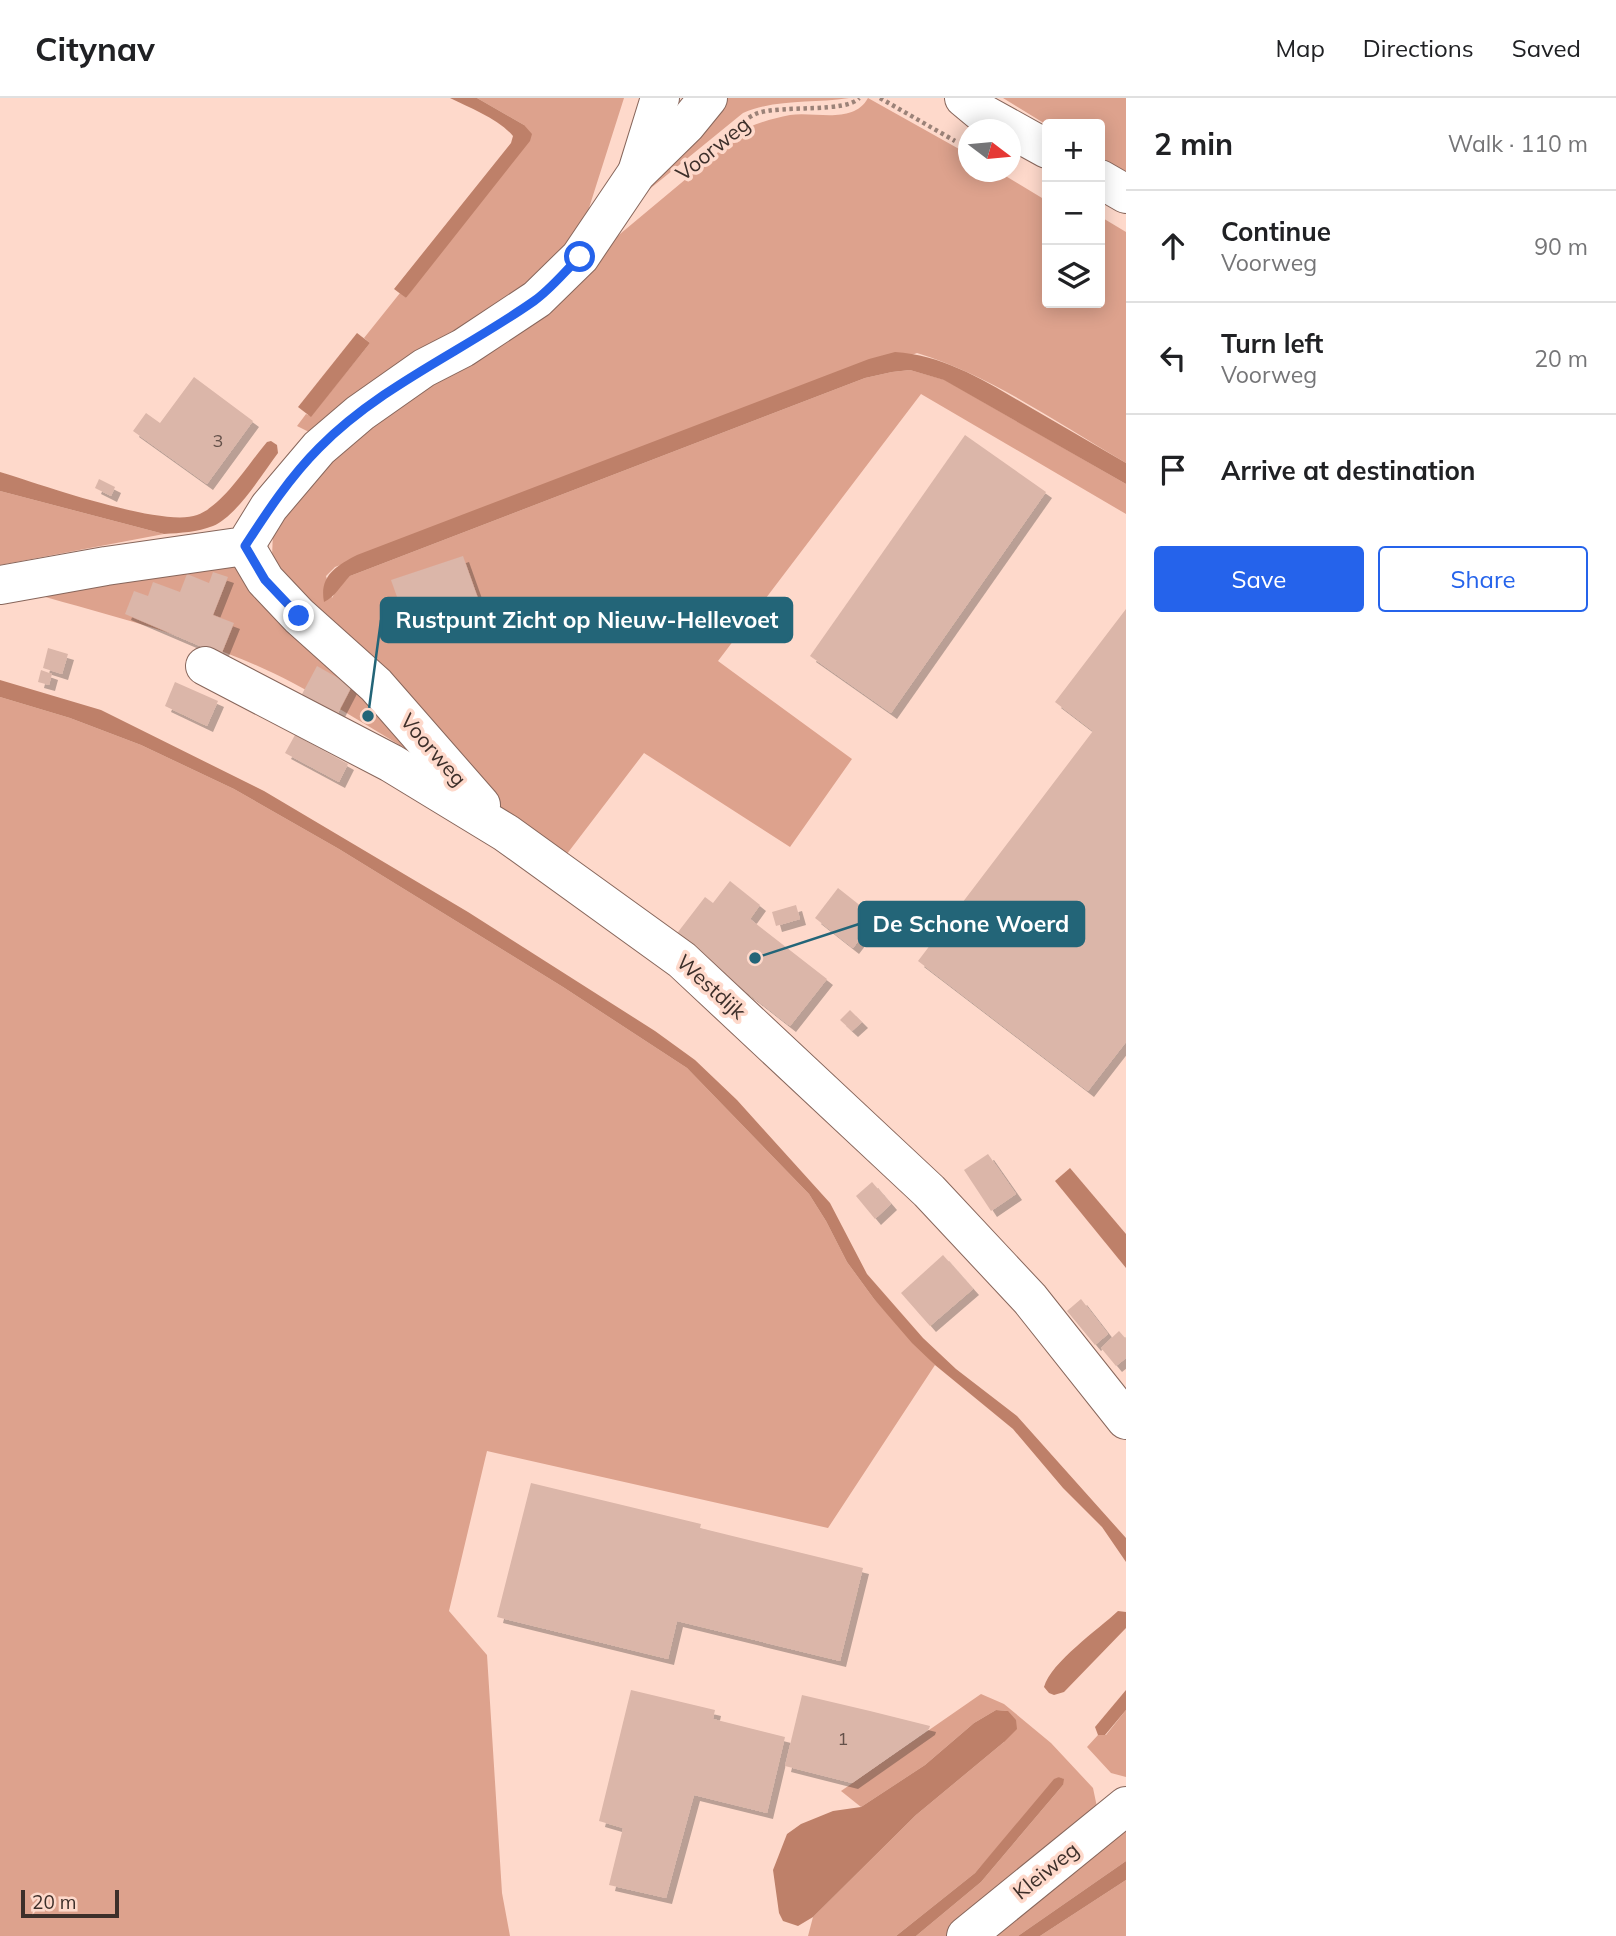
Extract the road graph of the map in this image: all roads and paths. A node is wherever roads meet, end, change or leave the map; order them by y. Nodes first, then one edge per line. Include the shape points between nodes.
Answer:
1 (660, 98) edge
2 (708, 98) edge
3 (859, 98) edge
4 (880, 98) edge
5 (934, 98) edge
6 (973, 105) edge
7 (957, 142) dead end
8 (718, 143) dead end
9 (1042, 146) edge
10 (636, 174) junction
11 (1105, 182) edge
12 (1126, 194) edge
13 (245, 546) junction
14 (0, 585) edge
15 (205, 666) dead end
16 (506, 833) junction
17 (1126, 1420) edge
18 (1126, 1805) edge
19 (966, 1936) edge

1 - 10 street, Voorweg
2 - 10 street, Voorweg
3 - 8 path, Voorweg via 849,106 792,107 757,114
4 - 7 path
5 - 6 street
6 - 9 street
10 - 13 street, Voorweg via 580,257 537,299 360,413 319,448 269,507
11 - 12 street
13 - 14 street
13 - 16 street, Voorweg via 265,580 376,685
15 - 16 street, Westdijk via 391,763
16 - 17 street, Westdijk via 682,960 929,1191 1030,1299
18 - 19 street, Kleiweg

